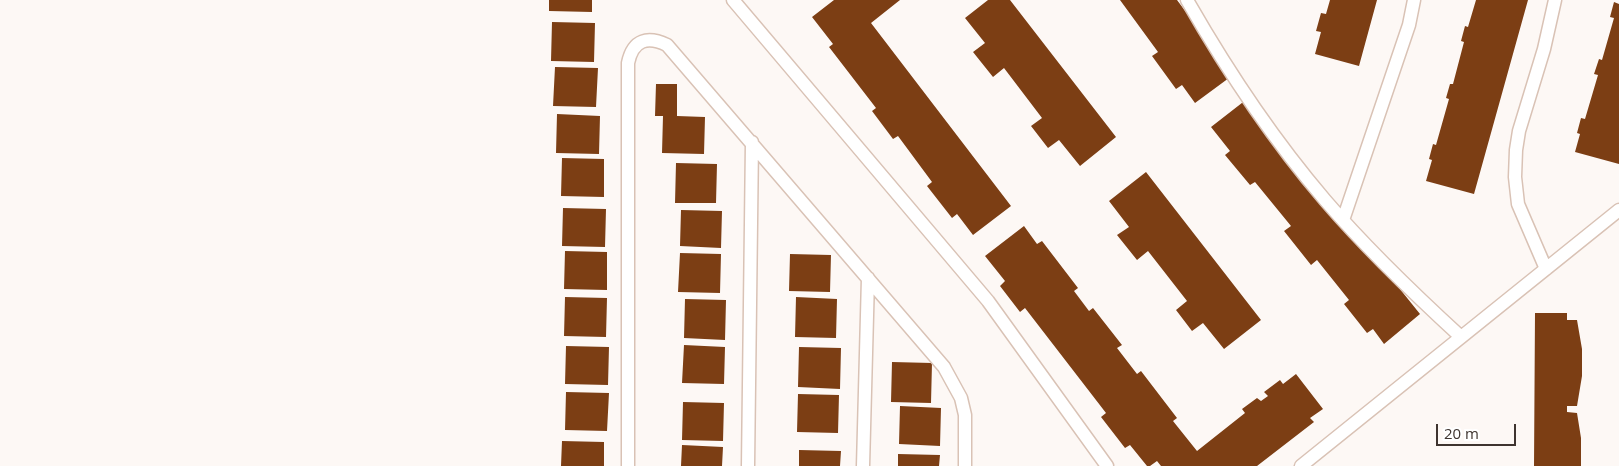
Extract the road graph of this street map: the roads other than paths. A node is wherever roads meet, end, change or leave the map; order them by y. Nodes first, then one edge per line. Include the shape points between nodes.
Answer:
1 (733, 0) edge
2 (1187, 0) edge
3 (1414, 0) edge
4 (1554, 0) edge
5 (752, 142) junction
6 (1619, 210) edge
7 (1343, 220) junction
8 (1546, 269) junction
9 (868, 278) junction
10 (1462, 337) junction
11 (628, 466) edge
12 (748, 466) edge
13 (863, 466) edge
14 (964, 466) edge
15 (1107, 466) edge
16 (1301, 466) edge

1 - 15 lane via 988,301
2 - 7 lane via 1246,96 1284,149
3 - 7 lane via 1409,25
4 - 8 lane via 1544,49 1519,131 1515,168 1518,204
5 - 9 lane
5 - 11 lane via 668,45 650,39 634,47 628,63
5 - 12 lane
6 - 8 lane
7 - 10 lane via 1407,287
8 - 10 lane
9 - 13 lane
9 - 14 lane via 944,367 953,382 965,415
10 - 16 lane

